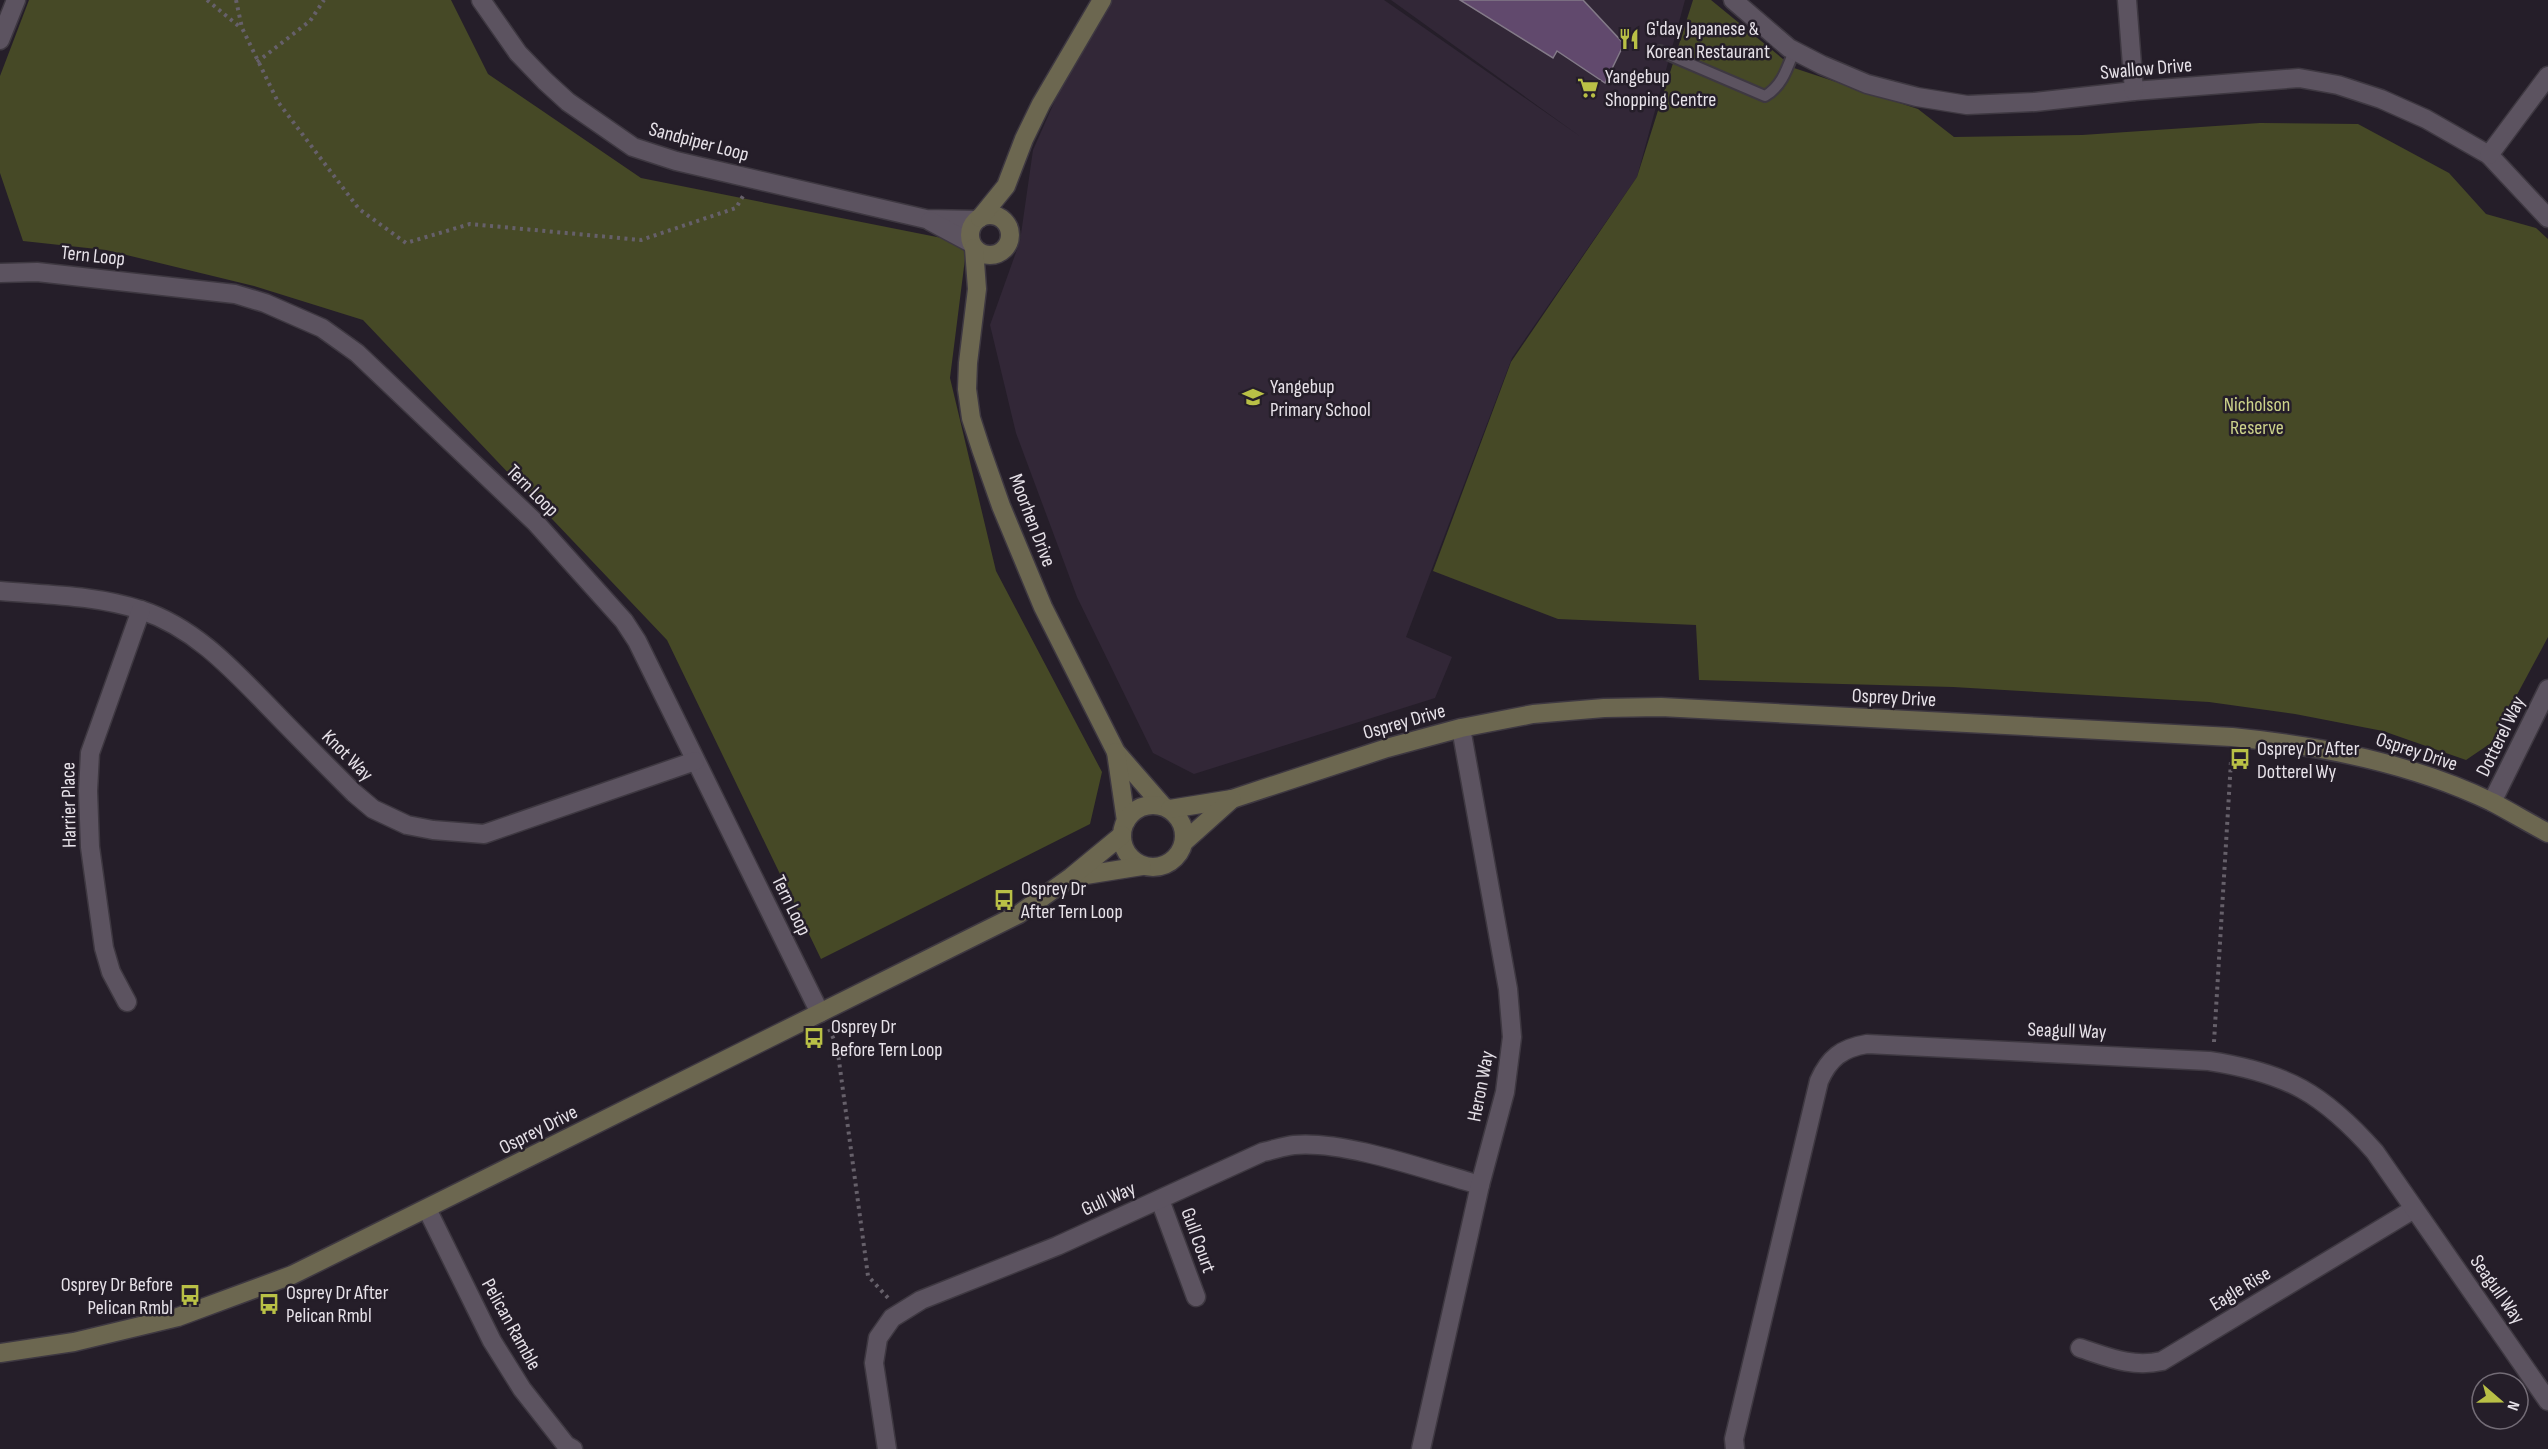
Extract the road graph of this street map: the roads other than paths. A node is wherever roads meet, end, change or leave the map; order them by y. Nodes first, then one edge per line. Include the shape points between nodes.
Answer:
1 (16, 0) edge
2 (481, 0) edge
3 (1102, 0) edge
4 (1733, 0) edge
5 (2127, 0) edge
6 (0, 40) edge
7 (1660, 51) dead end
8 (1794, 51) junction
9 (2548, 76) edge
10 (2134, 91) junction
11 (2490, 155) junction
12 (1006, 186) junction
13 (2548, 218) edge
14 (926, 219) junction
15 (978, 219) junction
16 (1006, 223) junction
17 (973, 245) junction
18 (994, 255) junction
19 (0, 273) edge
20 (978, 289) junction
21 (0, 591) edge
22 (141, 610) junction
23 (2548, 689) edge
24 (1461, 728) junction
25 (1116, 752) junction
26 (695, 760) junction
27 (1232, 799) junction
28 (2492, 802) junction
29 (1166, 807) junction
30 (1124, 828) junction
31 (2548, 833) edge
32 (1184, 842) junction
33 (1142, 866) junction
34 (1071, 878) junction
35 (127, 1002) dead end
36 (820, 1013) junction
37 (1480, 1185) junction
38 (1160, 1200) junction
39 (427, 1209) junction
40 (2414, 1209) junction
41 (1196, 1297) dead end
42 (2080, 1348) dead end
43 (0, 1353) edge
44 (2548, 1401) edge
45 (567, 1448) edge
46 (887, 1449) edge
47 (1421, 1449) edge
48 (1735, 1449) edge

1 - 6 street
2 - 14 street, Sandpiper Loop via 518,53 568,102 633,147
3 - 12 street via 1041,104
4 - 8 street, Swallow Drive
5 - 10 street
7 - 8 lane via 1765,96 1783,80
8 - 10 street, Swallow Drive via 1867,84 1967,105
9 - 11 street
10 - 11 street, Swallow Drive via 2299,78 2338,85 2426,119
11 - 13 street, Swallow Drive
12 - 15 street
12 - 16 street
14 - 15 street, Sandpiper Loop
14 - 17 street, Sandpiper Loop
15 - 16 street via 994,215
15 - 17 street via 972,227
16 - 18 street via 1010,231 1007,246
17 - 18 street via 983,254
17 - 20 street, Moorhen Drive
18 - 20 street, Moorhen Drive
19 - 26 street, Tern Loop via 37,272 235,294 313,324 348,346 536,523 624,621
20 - 25 street, Moorhen Drive via 968,363 971,418 1001,506 1043,607
21 - 22 street, Knot Way via 83,597
22 - 26 street, Knot Way via 178,626 207,647 354,794 373,809 407,825 484,834
22 - 35 street, Harrier Place via 90,753 88,791 90,847 104,948
23 - 28 street, Dotterel Way
24 - 27 street, Osprey Drive
24 - 28 street, Osprey Drive via 1533,714 1661,707 2232,737 2357,755
24 - 37 street, Heron Way via 1508,989 1512,1037 1505,1092
25 - 29 street, Moorhen Drive
25 - 30 street, Moorhen Drive
26 - 36 street, Tern Loop
27 - 29 street, Osprey Drive
27 - 32 street, Osprey Drive
28 - 31 street, Osprey Drive
29 - 30 street via 1142,807 1133,812
29 - 32 street via 1182,823
30 - 33 street via 1127,854
30 - 34 street, Osprey Drive
32 - 33 street via 1176,859 1168,864
33 - 34 street, Osprey Drive
34 - 36 street, Osprey Drive via 1019,914
36 - 39 street, Osprey Drive
37 - 38 street, Gull Way via 1364,1153 1294,1144 1263,1152
37 - 47 street, Heron Way
38 - 41 street, Gull Court
38 - 46 street, Gull Way via 902,1310 892,1318 878,1338 874,1363
39 - 43 street, Osprey Drive via 292,1275 178,1317 74,1342
39 - 45 street, Pelican Ramble via 492,1341
40 - 42 street, Eagle Rise via 2162,1361 2129,1363
40 - 44 street, Seagull Way
40 - 48 street, Seagull Way via 2348,1121 2318,1097 2250,1067 2209,1061 1867,1044 1850,1047 1825,1066 1819,1081 1734,1439

